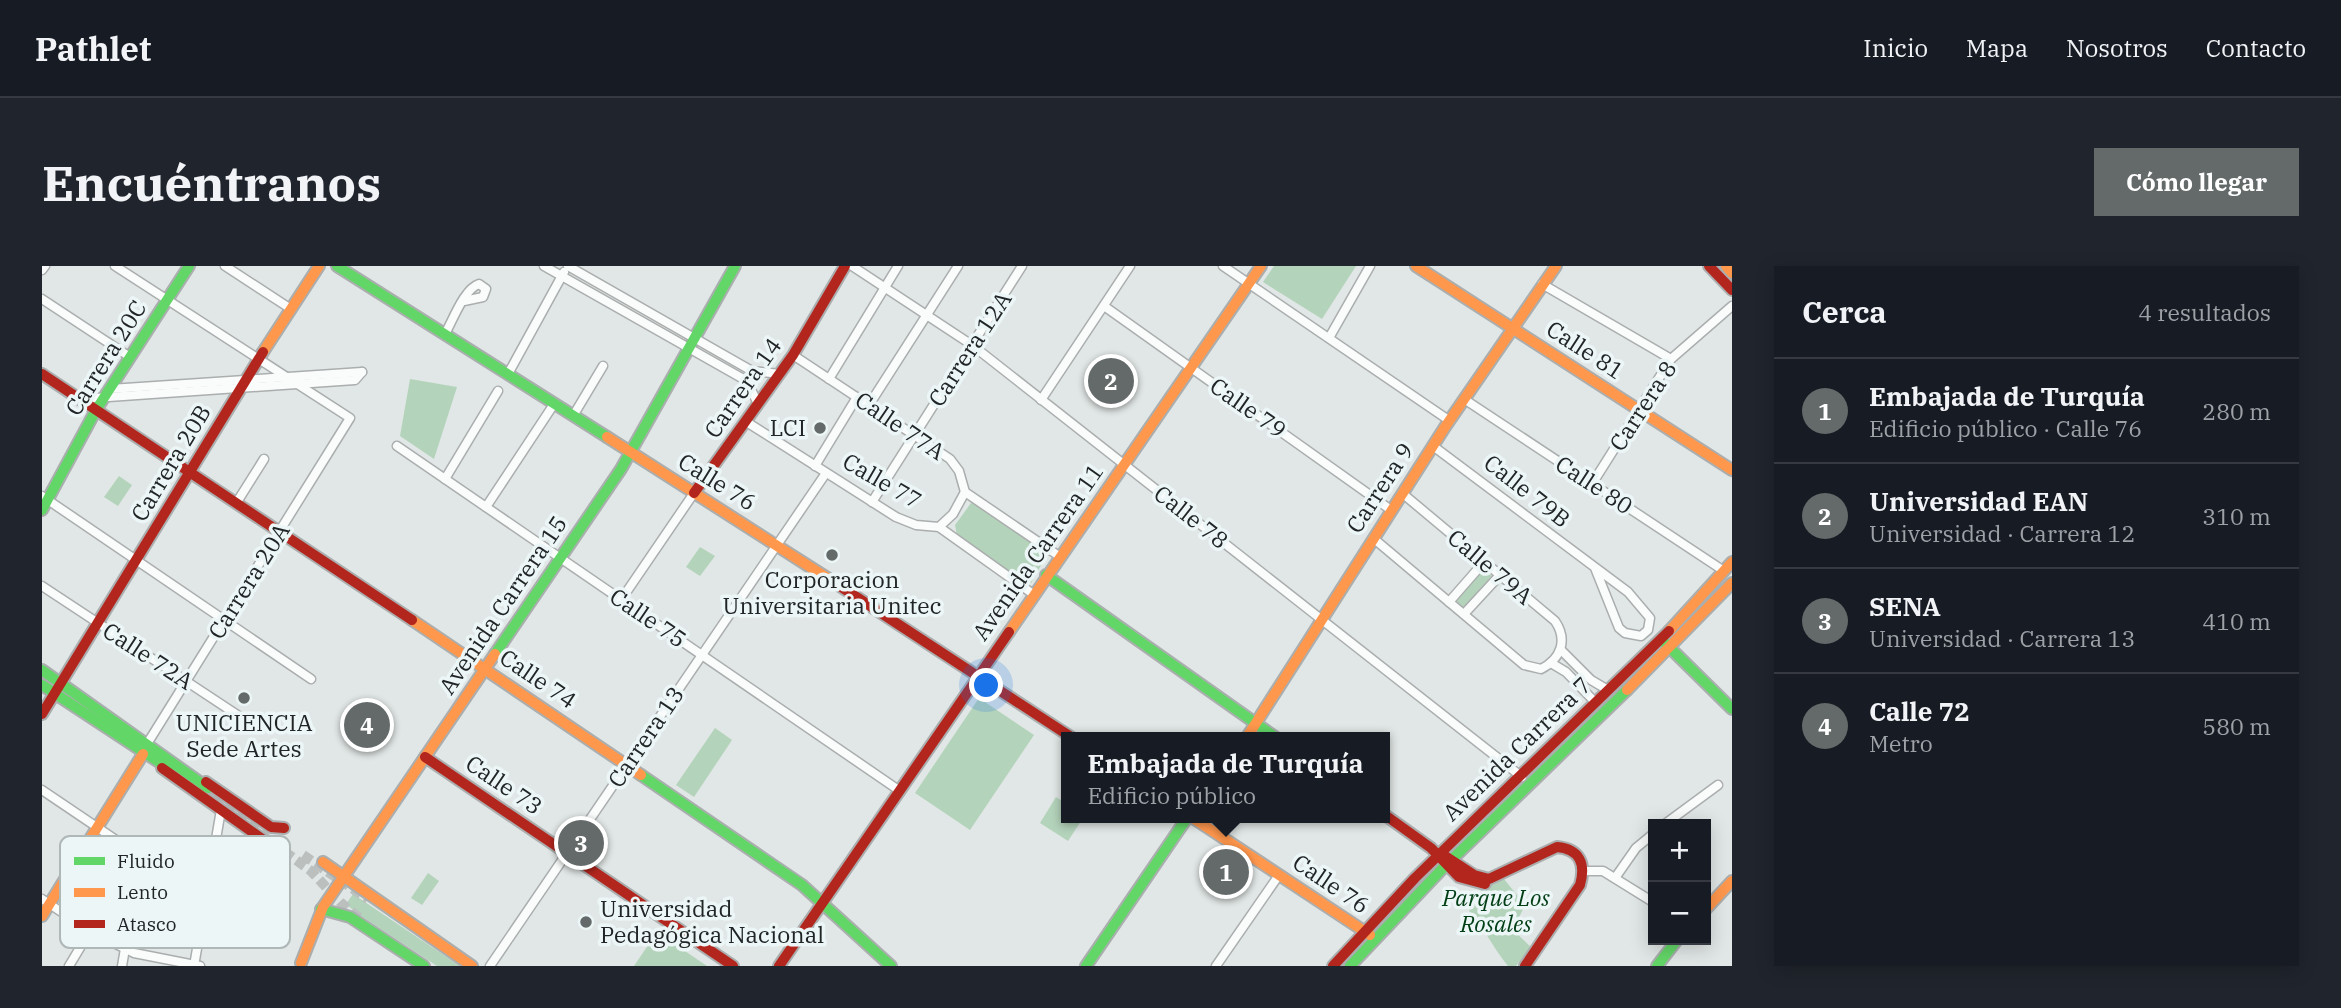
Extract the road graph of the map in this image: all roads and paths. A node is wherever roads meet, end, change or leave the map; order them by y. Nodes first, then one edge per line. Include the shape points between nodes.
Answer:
1 (115, 266) edge
2 (189, 266) edge
3 (225, 266) edge
4 (319, 266) edge
5 (337, 266) edge
6 (544, 266) edge
7 (568, 266) edge
8 (735, 266) edge
9 (845, 266) edge
10 (852, 266) edge
11 (898, 266) edge
12 (958, 266) edge
13 (1022, 266) edge
14 (1130, 266) edge
15 (1223, 266) edge
16 (1261, 266) edge
17 (1368, 266) edge
18 (1416, 266) edge
19 (1556, 266) edge
20 (1709, 266) edge
21 (1726, 266) edge
22 (1732, 273) edge
23 (562, 276) junction
24 (1249, 284) junction
25 (1542, 284) junction
26 (885, 287) junction
27 (1732, 290) edge
28 (42, 299) edge
29 (167, 300) junction
30 (464, 301) dead end
31 (1104, 306) junction
32 (1732, 306) edge
33 (291, 309) junction
34 (928, 314) junction
35 (1511, 328) junction
36 (445, 334) junction
37 (1327, 336) junction
38 (692, 343) junction
39 (972, 345) junction
40 (793, 355) junction
41 (130, 357) junction
42 (1671, 359) junction
43 (258, 360) junction
44 (603, 366) dead end
45 (1192, 368) junction
46 (42, 374) edge
47 (508, 374) junction
48 (780, 374) junction
49 (285, 377) junction
50 (829, 379) junction
51 (243, 384) junction
52 (296, 384) junction
53 (498, 391) dead end
54 (107, 393) junction
55 (857, 397) junction
56 (79, 399) junction
57 (1464, 399) junction
58 (1041, 400) junction
59 (554, 404) junction
60 (758, 404) junction
61 (869, 405) junction
62 (96, 410) junction
63 (1639, 410) junction
64 (573, 416) junction
65 (745, 421) junction
66 (1450, 421) junction
67 (915, 435) junction
68 (397, 446) dead end
69 (1433, 446) junction
70 (631, 452) junction
71 (264, 459) dead end
72 (1124, 464) junction
73 (815, 466) junction
74 (1732, 470) edge
75 (190, 471) junction
76 (826, 473) junction
77 (444, 479) junction
78 (1592, 484) junction
79 (965, 492) junction
80 (694, 493) junction
81 (1402, 493) junction
82 (45, 498) edge
83 (237, 502) junction
84 (872, 502) junction
85 (486, 507) junction
86 (42, 510) edge
87 (1391, 510) junction
88 (939, 527) junction
89 (280, 530) junction
90 (1373, 538) junction
91 (779, 546) junction
92 (1059, 556) junction
93 (561, 558) junction
94 (136, 561) junction
95 (1484, 562) junction
96 (1728, 566) edge
97 (1595, 568) junction
98 (1046, 575) junction
99 (1500, 575) junction
100 (1732, 583) edge
101 (42, 586) edge
102 (1033, 594) junction
103 (621, 600) junction
104 (1449, 602) junction
105 (1464, 614) junction
106 (1321, 619) junction
107 (225, 620) junction
108 (98, 623) junction
109 (1661, 640) junction
110 (1671, 649) junction
111 (1561, 650) junction
112 (702, 655) junction
113 (1551, 663) junction
114 (485, 668) junction
115 (42, 670) edge
116 (978, 676) junction
117 (311, 679) dead end
118 (186, 681) junction
119 (61, 683) junction
120 (42, 685) edge
121 (1608, 690) junction
122 (55, 694) junction
123 (1595, 702) junction
124 (1732, 709) edge
125 (42, 714) edge
126 (1255, 723) junction
127 (254, 726) dead end
128 (1063, 732) edge
129 (1250, 732) edge
130 (1268, 732) edge
131 (145, 749) junction
132 (425, 757) junction
133 (627, 765) junction
134 (1522, 777) junction
135 (1718, 785) dead end
136 (42, 790) edge
137 (206, 790) tunnel mouth
138 (900, 791) junction
139 (221, 810) junction
140 (1390, 819) edge
141 (1672, 819) edge
142 (1184, 823) edge
143 (1201, 823) edge
144 (97, 827) junction
145 (284, 828) dead end
146 (91, 836) edge
147 (110, 836) edge
148 (216, 836) edge
149 (258, 836) edge
150 (1648, 838) edge
151 (567, 853) junction
152 (1438, 855) junction
153 (323, 862) dead end
154 (1448, 863) junction
155 (1584, 871) junction
156 (1279, 875) junction
157 (343, 876) junction
158 (1615, 878) junction
159 (60, 881) edge
160 (1732, 881) edge
161 (1648, 899) edge
162 (46, 901) edge
163 (823, 903) junction
164 (1711, 904) edge
165 (321, 909) junction
166 (42, 916) edge
167 (1365, 932) junction
168 (425, 937) dead end
169 (1375, 939) junction
170 (1673, 945) edge
171 (80, 948) edge
172 (199, 948) edge
173 (125, 949) joint
174 (416, 956) dead end
175 (301, 963) dead end
176 (69, 966) edge
177 (122, 966) edge
178 (196, 966) edge
179 (424, 966) edge
180 (432, 966) edge
181 (470, 966) edge
182 (490, 966) edge
183 (733, 966) edge
184 (779, 966) edge
185 (891, 966) edge
186 (1086, 966) edge
187 (1216, 966) edge
188 (1333, 966) edge
189 (1350, 966) edge
190 (1525, 966) edge
191 (1657, 966) edge

1 - 29 street
2 - 29 main road, Carrera 20C
3 - 33 street
4 - 33 main road, Carrera 20B
5 - 36 main road, Calle 76
6 - 23 street
7 - 23 street
7 - 38 street
8 - 38 main road, Avenida Carrera 15
9 - 40 main road, Carrera 14
10 - 26 street, Calle 78
11 - 26 street
12 - 34 street
13 - 39 street, Carrera 12A
14 - 31 street
15 - 24 street
16 - 24 main road, Avenida Carrera 11
17 - 37 street
18 - 35 main road, Calle 81
19 - 25 main road, Carrera 9
20 - 27 main road
21 - 22 main road
23 - 38 street
23 - 47 street
24 - 37 street
24 - 45 main road, Avenida Carrera 11
25 - 35 main road, Carrera 9
25 - 42 street
26 - 34 street, Calle 78
26 - 50 street
28 - 41 street
29 - 41 main road, Carrera 20C
29 - 43 street
30 - 36 street
31 - 45 street, Calle 79
31 - 58 street
32 - 42 street, Carrera 8
33 - 43 main road, Carrera 20B
34 - 39 street, Calle 78
34 - 61 street
35 - 57 main road, Carrera 9
35 - 63 main road, Calle 81
36 - 47 main road, Calle 76
37 - 66 street
38 - 48 street via 752,371
38 - 60 street via 747,381
38 - 70 main road, Avenida Carrera 15
39 - 58 street, Calle 78
39 - 67 street, Carrera 12A
40 - 48 main road, Carrera 14
40 - 50 street, Calle 77A
41 - 54 main road, Carrera 20C
42 - 63 street, Carrera 8
43 - 49 street
43 - 51 main road, Carrera 20B
44 - 64 street
45 - 72 main road, Avenida Carrera 11
45 - 87 street, Calle 79
46 - 56 main road, Calle 74
47 - 59 main road, Calle 76
48 - 60 main road, Carrera 14
49 - 51 street
49 - 52 street
49 - 52 street via 362,372 355,380
50 - 55 street, Calle 77A
51 - 52 street
51 - 54 street
51 - 75 main road, Carrera 20B
52 - 89 street, Carrera 20A via 350,418
53 - 77 street
54 - 56 street
54 - 62 main road, Carrera 20C
55 - 61 street, Calle 77A
55 - 73 street
56 - 62 main road, Calle 74
57 - 66 main road, Carrera 9
57 - 78 street, Calle 80
58 - 72 street, Calle 78
59 - 64 main road, Calle 76
59 - 85 street
60 - 65 main road, Carrera 14
61 - 67 street, Calle 77A
62 - 75 main road, Calle 74
62 - 82 main road, Carrera 20C
63 - 74 main road, Calle 81
63 - 78 street, Carrera 8
64 - 70 main road, Calle 76
65 - 73 street, Calle 77
65 - 80 main road, Carrera 14
66 - 69 main road, Carrera 9
67 - 79 street, Calle 77A via 954,462
67 - 84 street, Carrera 12A
68 - 77 street, Calle 75
69 - 81 main road, Carrera 9
69 - 97 street, Calle 79B
70 - 80 main road, Calle 76
70 - 93 main road, Avenida Carrera 15
71 - 83 street
72 - 92 main road, Avenida Carrera 11
72 - 106 street, Calle 78
73 - 76 street, Calle 77
75 - 83 main road, Calle 74
75 - 94 main road, Carrera 20B
76 - 84 street, Calle 77
76 - 91 street, Carrera 13
77 - 85 street, Calle 75
78 - 96 street, Calle 80
79 - 88 street via 954,514
79 - 92 street
80 - 91 main road, Calle 76
80 - 103 street, Carrera 14
81 - 87 main road, Carrera 9
81 - 95 street, Calle 79A
82 - 86 main road, Carrera 20C
82 - 94 street
83 - 89 main road, Calle 74
84 - 88 street, Calle 77 via 916,526
85 - 93 street, Calle 75
87 - 90 main road, Carrera 9
88 - 102 street, Calle 77
89 - 107 street, Carrera 20A
89 - 114 main road, Calle 74
90 - 104 street
90 - 106 main road, Carrera 9
91 - 112 street, Carrera 13
91 - 116 main road, Calle 76
92 - 98 main road, Avenida Carrera 11
93 - 103 street, Calle 75
93 - 114 main road, Avenida Carrera 15
94 - 107 street
94 - 108 main road, Carrera 20B
95 - 99 street, Calle 79A
95 - 104 street
96 - 109 main road, Avenida Carrera 7
97 - 97 street, Calle 79B via 1649,613 1650,624 1641,636 1619,628
98 - 102 main road, Avenida Carrera 11
98 - 126 main road
99 - 105 street
99 - 111 street, Calle 79A via 1555,621 1561,631
100 - 110 main road, Avenida Carrera 7
101 - 108 street, Calle 72A
102 - 116 main road, Avenida Carrera 11
103 - 112 street, Calle 75
104 - 105 street
105 - 113 street via 1524,665 1537,669
106 - 126 main road, Carrera 9
106 - 134 street, Calle 78
107 - 117 street
107 - 118 street, Carrera 20A
108 - 118 street, Calle 72A
108 - 119 main road, Carrera 20B
109 - 110 main road
109 - 121 main road, Avenida Carrera 7
110 - 124 main road
110 - 154 main road, Avenida Carrera 7
111 - 113 street
111 - 121 street, Calle 79A
112 - 133 street, Carrera 13
112 - 138 street, Calle 75
113 - 123 street
114 - 132 main road, Avenida Carrera 15
114 - 133 main road, Calle 74
115 - 119 main road
116 - 128 main road, Calle 76
116 - 138 main road, Avenida Carrera 11
118 - 127 street, Calle 72A
118 - 131 street, Carrera 20A
119 - 122 main road, Carrera 20B
119 - 131 main road
120 - 122 main road
121 - 123 main road, Avenida Carrera 7
122 - 125 main road, Carrera 20B
122 - 131 main road
123 - 134 main road, Avenida Carrera 7
126 - 129 main road, Carrera 9
126 - 130 main road
131 - 137 main road
131 - 139 main road
131 - 144 main road
131 - 145 main road via 271,827
132 - 151 main road, Calle 73
132 - 157 main road, Avenida Carrera 15
133 - 151 street, Carrera 13
133 - 163 main road, Calle 74
134 - 152 main road, Avenida Carrera 7
135 - 141 street
136 - 144 street
138 - 163 main road, Avenida Carrera 11
139 - 148 street
139 - 149 main road
140 - 152 main road
142 - 186 main road
143 - 156 main road, Calle 76
144 - 146 main road
144 - 147 street
150 - 158 street
151 - 182 street, Carrera 13
151 - 183 main road, Calle 73
152 - 154 main road
152 - 167 main road, Avenida Carrera 7
153 - 157 main road
154 - 155 main road via 1478,884 1489,883 1498,874 1557,847 1573,850
154 - 169 main road, Avenida Carrera 7
155 - 158 street via 1598,870
155 - 190 main road via 1580,885
156 - 167 main road, Calle 76
156 - 187 street
157 - 165 main road, Avenida Carrera 15
157 - 181 main road
158 - 161 street
159 - 162 main road
160 - 164 main road
162 - 166 main road
163 - 184 main road, Avenida Carrera 11
163 - 185 main road, Calle 74
165 - 175 main road, Avenida Carrera 15
165 - 179 main road via 350,917
167 - 169 main road, Calle 76
167 - 188 main road, Avenida Carrera 7
168 - 181 main road
169 - 189 main road, Avenida Carrera 7
170 - 191 main road
171 - 176 street
172 - 178 street
173 - 177 street
173 - 178 street
174 - 180 main road

